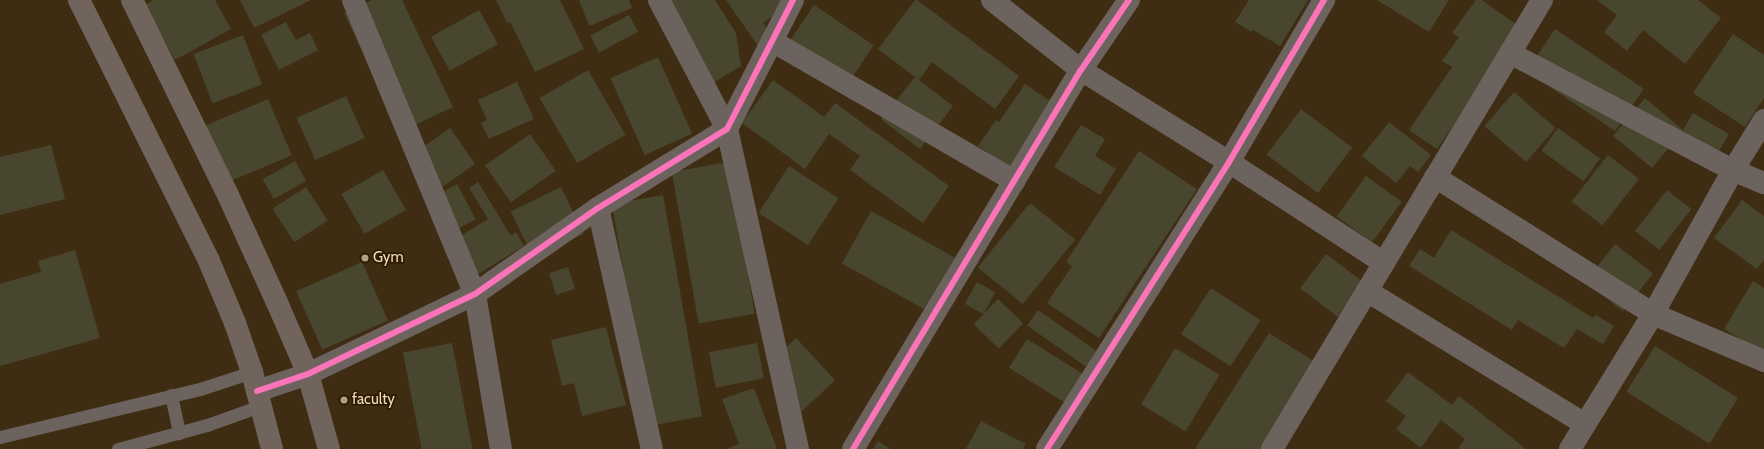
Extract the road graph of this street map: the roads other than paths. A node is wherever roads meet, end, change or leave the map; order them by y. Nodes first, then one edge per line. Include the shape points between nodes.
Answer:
1 (79, 0) edge
2 (132, 0) edge
3 (353, 0) edge
4 (659, 0) edge
5 (793, 0) edge
6 (992, 0) edge
7 (1129, 0) edge
8 (1324, 0) edge
9 (1542, 0) edge
10 (772, 41) junction
11 (1510, 53) junction
12 (1081, 70) junction
13 (1764, 120) edge
14 (727, 129) junction
15 (1229, 162) junction
16 (1733, 170) junction
17 (1435, 177) junction
18 (1014, 181) junction
19 (1764, 183) edge
20 (598, 208) junction
21 (1384, 263) junction
22 (1367, 291) junction
23 (475, 294) junction
24 (1653, 314) junction
25 (1764, 361) edge
26 (308, 374) junction
27 (257, 390) junction
28 (171, 395) junction
29 (1585, 424) junction
30 (179, 432) junction
31 (0, 437) edge
32 (118, 449) edge
33 (272, 449) edge
34 (329, 449) edge
35 (501, 449) edge
36 (652, 449) edge
37 (798, 449) edge
38 (853, 449) edge
39 (1047, 449) edge
40 (1272, 449) edge
41 (1570, 449) edge

1 - 27 street via 209,261 235,323
2 - 26 street via 228,195
3 - 23 street
4 - 14 street
5 - 10 street
6 - 12 street
7 - 12 street
8 - 15 street
9 - 11 street
10 - 14 street
10 - 18 street
11 - 16 street
11 - 17 street
12 - 15 street
12 - 18 street
13 - 16 street
14 - 20 street
14 - 37 street
15 - 21 street
15 - 39 street
16 - 19 street
16 - 24 street
17 - 21 street
17 - 24 street
18 - 38 street
20 - 23 street
20 - 36 street
21 - 22 street
22 - 29 street
22 - 40 street
23 - 26 street
23 - 35 street
24 - 25 street
24 - 29 street
26 - 27 street
26 - 34 street
27 - 28 lane via 200,389
27 - 30 lane via 207,425
27 - 33 street
28 - 30 lane
28 - 31 lane
29 - 41 street
30 - 32 lane

